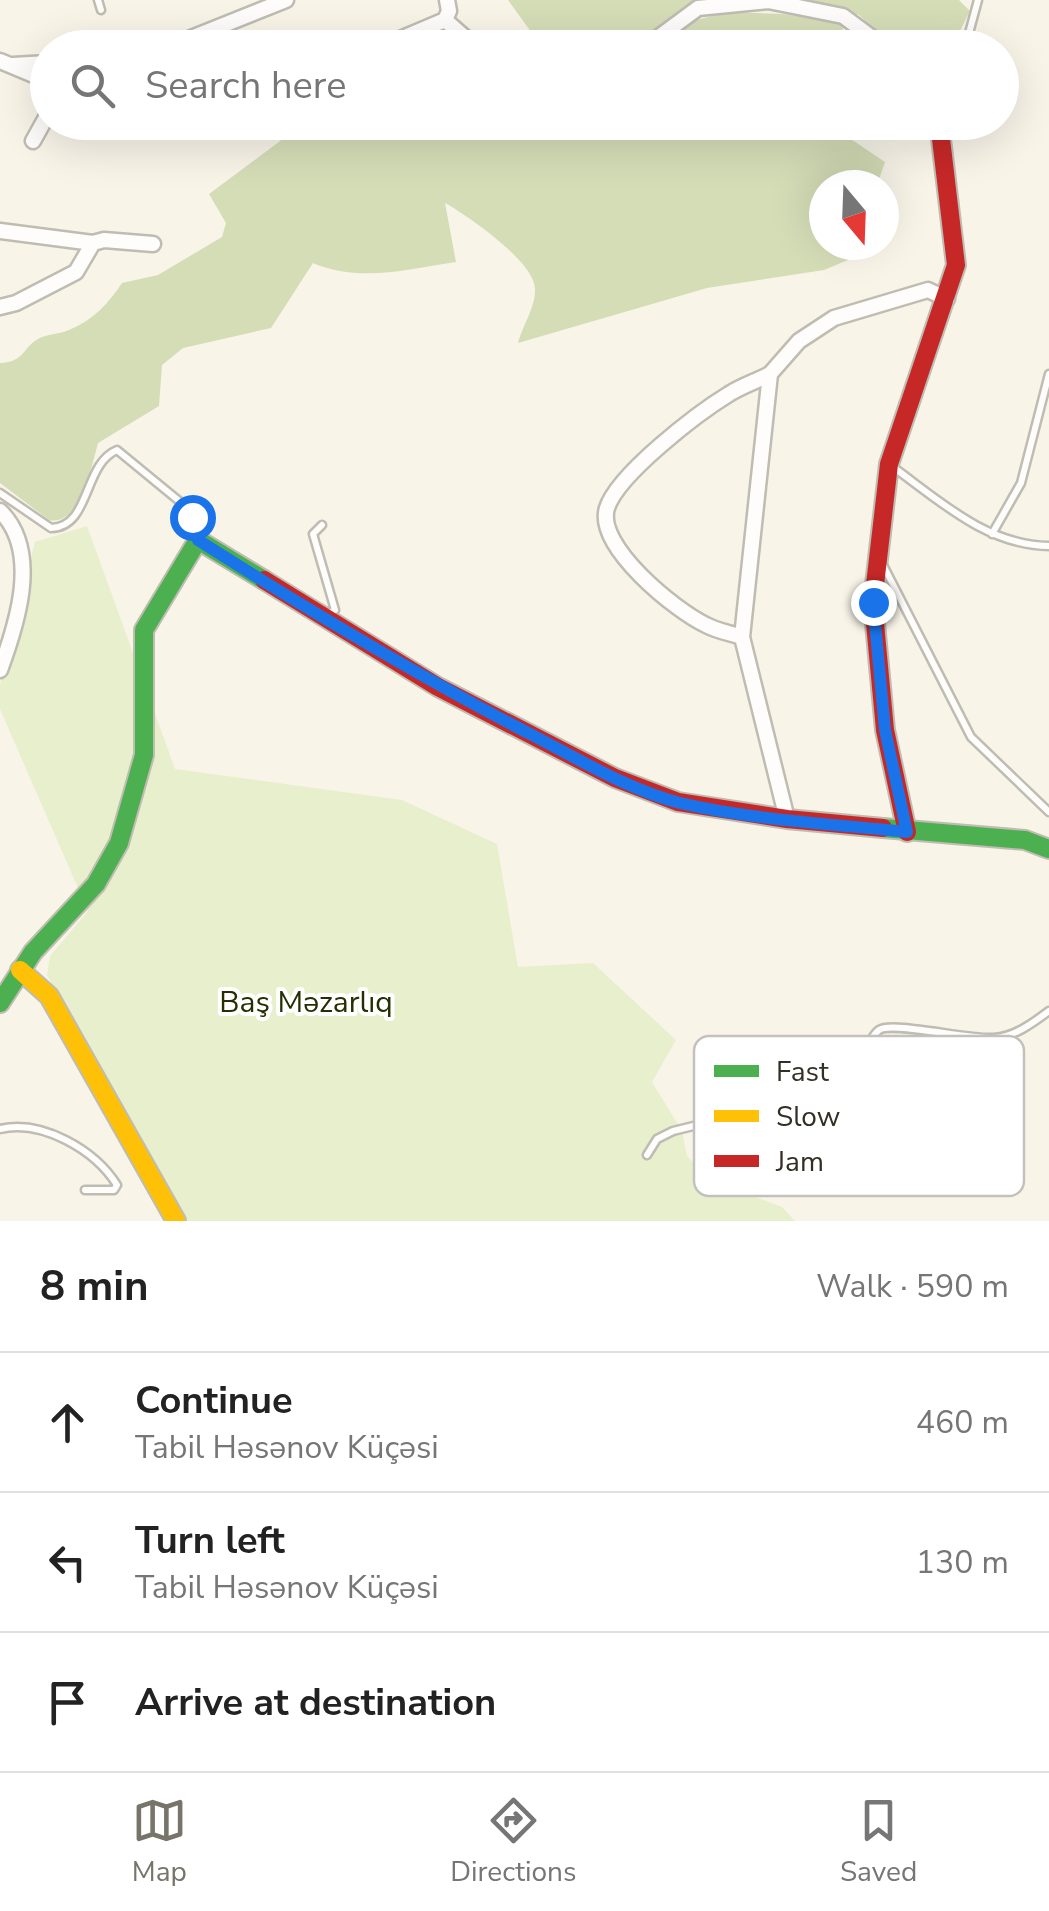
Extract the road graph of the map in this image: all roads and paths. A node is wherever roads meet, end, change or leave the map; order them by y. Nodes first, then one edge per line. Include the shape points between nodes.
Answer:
1 (98, 0) edge
2 (286, 0) edge
3 (447, 0) edge
4 (978, 0) edge
5 (702, 4) edge
6 (101, 10) dead end
7 (444, 20) junction
8 (211, 30) edge
9 (421, 30) edge
10 (456, 30) edge
11 (668, 30) edge
12 (862, 30) edge
13 (970, 30) edge
14 (30, 62) edge
15 (3, 63) edge
16 (30, 74) edge
17 (942, 140) edge
18 (0, 231) edge
19 (153, 244) dead end
20 (90, 250) junction
21 (947, 299) junction
22 (0, 307) edge
23 (770, 374) junction
24 (1049, 374) edge
25 (888, 464) junction
26 (0, 493) edge
27 (0, 511) edge
28 (322, 525) dead end
29 (992, 534) junction
30 (198, 540) junction
31 (1049, 546) edge
32 (877, 553) junction
33 (317, 616) junction
34 (742, 637) junction
35 (0, 670) edge
36 (1049, 812) edge
37 (787, 819) junction
38 (907, 832) junction
39 (1049, 849) edge
40 (20, 970) junction
41 (0, 1004) edge
42 (1049, 1011) edge
43 (873, 1036) edge
44 (944, 1036) edge
45 (1004, 1036) edge
46 (694, 1126) edge
47 (0, 1128) edge
48 (647, 1155) dead end
49 (85, 1190) dead end
50 (176, 1221) edge

1 - 6 lane
2 - 8 street
3 - 7 street
4 - 13 lane
5 - 11 street
5 - 12 street via 768,1 843,16
7 - 9 street
7 - 10 street
14 - 15 street
15 - 16 street
17 - 21 street via 956,242
18 - 20 street
19 - 20 street via 104,240
20 - 22 street via 76,272
21 - 23 street via 928,290 834,318 800,341
21 - 25 street
23 - 34 street
23 - 34 street via 731,392 666,440 619,486 606,509 615,541 671,604
24 - 29 lane via 1020,483
25 - 29 lane
25 - 32 street
26 - 30 lane via 62,528 76,515 96,468 117,450 184,505
27 - 35 street via 24,558 13,636
28 - 33 lane via 313,534 335,610
29 - 31 lane
30 - 33 street
30 - 40 street via 144,630 144,755 118,843 96,884
32 - 36 lane via 972,737
32 - 38 street via 873,602 885,730
33 - 37 street via 615,778 678,802
34 - 37 street
37 - 38 street
38 - 39 street via 1026,840
40 - 41 street
40 - 50 street via 49,996
42 - 45 lane
43 - 44 lane via 890,1025
46 - 48 lane via 657,1139
47 - 49 lane via 30,1128 63,1139 117,1185

